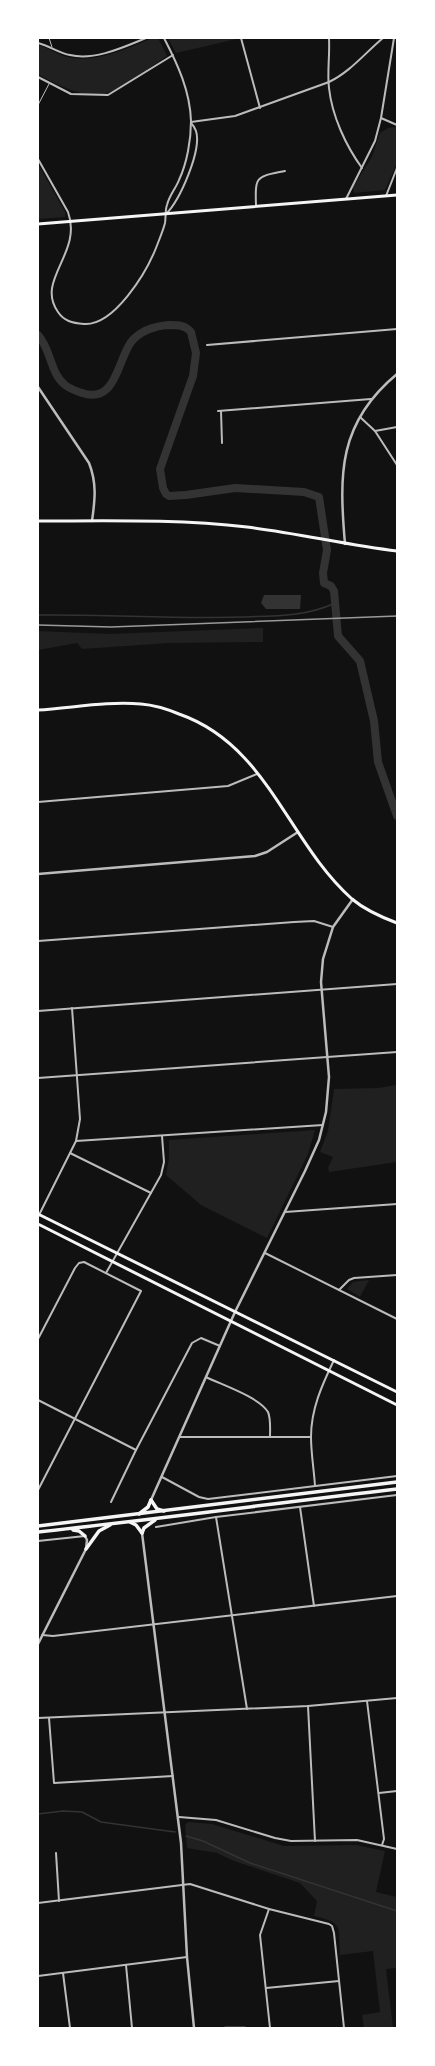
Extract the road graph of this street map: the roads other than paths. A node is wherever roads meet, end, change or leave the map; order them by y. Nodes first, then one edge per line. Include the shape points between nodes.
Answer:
1 (50, 38) edge
2 (146, 38) edge
3 (164, 38) edge
4 (241, 38) edge
5 (329, 38) edge
6 (383, 38) edge
7 (394, 38) edge
8 (38, 44) edge
9 (52, 47) junction
10 (173, 55) junction
11 (38, 77) edge
12 (329, 82) junction
13 (49, 83) junction
14 (38, 105) edge
15 (260, 108) junction
16 (381, 118) junction
17 (191, 122) junction
18 (397, 125) edge
19 (38, 159) edge
20 (362, 168) junction
21 (397, 168) edge
22 (285, 171) dead end
23 (397, 195) edge
24 (386, 196) junction
25 (346, 200) junction
26 (256, 208) junction
27 (166, 214) junction
28 (71, 221) junction
29 (38, 224) edge
30 (397, 329) edge
31 (207, 345) dead end
32 (397, 374) edge
33 (38, 387) edge
34 (371, 399) junction
35 (360, 417) junction
36 (397, 427) edge
37 (375, 431) junction
38 (222, 443) dead end
39 (397, 465) edge
40 (38, 521) edge
41 (92, 521) junction
42 (345, 544) junction
43 (397, 551) edge
44 (38, 710) edge
45 (259, 773) junction
46 (38, 802) edge
47 (299, 831) junction
48 (38, 874) edge
49 (353, 899) junction
50 (397, 923) edge
51 (333, 927) junction
52 (38, 941) edge
53 (397, 984) edge
54 (322, 989) junction
55 (72, 1008) junction
56 (38, 1011) edge
57 (397, 1052) edge
58 (327, 1057) junction
59 (77, 1075) junction
60 (38, 1078) edge
61 (323, 1124) junction
62 (162, 1136) junction
63 (76, 1142) junction
64 (70, 1153) junction
65 (151, 1193) junction
66 (397, 1204) edge
67 (285, 1212) junction
68 (38, 1215) edge
69 (38, 1224) edge
70 (117, 1253) junction
71 (265, 1253) junction
72 (112, 1262) junction
73 (106, 1273) junction
74 (397, 1275) edge
75 (339, 1290) junction
76 (235, 1312) junction
77 (397, 1319) edge
78 (231, 1321) junction
79 (38, 1339) edge
80 (220, 1346) junction
81 (334, 1360) junction
82 (329, 1370) junction
83 (206, 1378) junction
84 (397, 1392) edge
85 (38, 1400) edge
86 (397, 1405) edge
87 (75, 1419) junction
88 (178, 1437) junction
89 (270, 1437) junction
90 (311, 1437) junction
91 (136, 1450) junction
92 (397, 1476) edge
93 (160, 1477) junction
94 (397, 1482) edge
95 (315, 1486) junction
96 (397, 1489) edge
97 (38, 1490) edge
98 (397, 1495) edge
99 (151, 1500) junction
100 (111, 1502) dead end
101 (300, 1507) junction
102 (165, 1512) junction
103 (137, 1515) junction
104 (216, 1517) junction
105 (157, 1519) junction
106 (129, 1522) junction
107 (115, 1524) junction
108 (38, 1526) edge
109 (156, 1527) dead end
110 (68, 1529) junction
111 (38, 1532) edge
112 (142, 1533) junction
113 (85, 1536) junction
114 (38, 1540) edge
115 (86, 1549) junction
116 (397, 1596) edge
117 (314, 1606) junction
118 (232, 1616) junction
119 (153, 1625) junction
120 (42, 1635) junction
121 (38, 1644) edge
122 (397, 1698) edge
123 (366, 1701) junction
124 (308, 1706) junction
125 (247, 1709) junction
126 (164, 1712) junction
127 (38, 1718) edge
128 (49, 1718) junction
129 (173, 1776) junction
130 (397, 1791) edge
131 (379, 1793) junction
132 (179, 1817) junction
133 (315, 1841) junction
134 (382, 1845) junction
135 (397, 1849) edge
136 (56, 1853) dead end
137 (183, 1884) junction
138 (59, 1901) junction
139 (38, 1903) edge
140 (269, 1909) junction
141 (187, 1957) junction
142 (126, 1965) junction
143 (63, 1973) junction
144 (38, 1976) edge
145 (339, 1981) junction
146 (266, 1988) junction
147 (70, 2028) edge
148 (132, 2028) edge
149 (194, 2028) edge
150 (225, 2028) edge
151 (245, 2028) edge
152 (270, 2028) edge
153 (344, 2028) edge

1 - 9 lane
2 - 9 street via 106,53 81,56 71,56
3 - 10 street
4 - 15 street
5 - 12 street
6 - 12 street via 338,78
7 - 16 street
8 - 9 street
10 - 13 street via 108,95 71,94
10 - 17 street via 183,78
11 - 13 street
12 - 15 street
12 - 20 street via 336,117 345,140
13 - 14 lane
15 - 17 street via 235,116
16 - 18 street
16 - 20 street via 375,141
17 - 27 street via 186,159 166,206
17 - 27 street via 196,136 191,166 179,197
19 - 28 street
20 - 25 street
21 - 24 street
22 - 26 street via 266,175 257,181
23 - 24 main road
24 - 25 main road
25 - 26 main road
26 - 27 main road
27 - 28 main road
27 - 28 street via 156,249 136,285 118,306 102,319 86,324 63,319 52,302 50,292 70,244
28 - 29 main road
30 - 31 street
32 - 34 street
33 - 41 street via 91,468 95,487
34 - 35 street
34 - 38 street via 219,411
35 - 37 street
35 - 42 street via 348,444 342,473
36 - 37 street
37 - 39 street
40 - 41 main road
41 - 42 main road via 248,527
42 - 43 main road
44 - 45 main road via 128,704 163,708 215,731
45 - 46 street via 250,779 228,786
45 - 47 main road
47 - 48 street via 267,852 254,856
47 - 49 main road via 329,875
49 - 50 main road via 376,914
49 - 51 street
51 - 52 street via 314,922 294,922
51 - 54 street via 323,959
53 - 54 street
54 - 55 street
54 - 58 street
55 - 56 street
55 - 59 street
57 - 58 street
58 - 59 street
58 - 61 street via 328,1098
59 - 60 street
59 - 63 street via 80,1119
61 - 62 street
61 - 67 street via 319,1140
62 - 63 street
62 - 65 street via 163,1169
63 - 64 street
64 - 65 street
64 - 68 street
65 - 70 street
66 - 67 street
67 - 71 street
68 - 70 main road
69 - 72 main road
70 - 72 street
70 - 76 main road
71 - 75 street
71 - 76 street
72 - 73 street
72 - 78 main road
73 - 79 street via 84,1262 77,1264
73 - 87 street via 141,1291
74 - 75 street via 354,1278
75 - 77 street
76 - 78 street
76 - 81 main road
78 - 80 street
78 - 82 main road
80 - 83 street
80 - 91 street via 201,1338 192,1343
81 - 82 street
81 - 84 main road
82 - 86 main road
82 - 90 street via 315,1406
83 - 88 street
83 - 89 street via 264,1407 269,1414
85 - 87 street
87 - 91 street
87 - 97 street
88 - 89 street
88 - 93 street
89 - 90 street
90 - 95 street
91 - 100 street
92 - 95 street
93 - 95 street via 208,1499
93 - 99 street
94 - 102 highway
96 - 105 highway
98 - 101 street
99 - 102 highway via 157,1509
99 - 103 highway via 148,1507
101 - 104 street
101 - 117 street
102 - 103 highway
103 - 108 highway
104 - 109 street
104 - 118 street
105 - 106 highway
105 - 112 highway via 148,1524
106 - 107 highway
106 - 112 highway
107 - 110 highway
107 - 115 highway via 99,1531
110 - 111 highway
110 - 113 highway via 80,1531
112 - 119 street
113 - 114 street
113 - 115 street
115 - 120 street
116 - 117 street
117 - 118 street
118 - 119 street
118 - 125 street
119 - 120 street
119 - 126 street
120 - 121 street
122 - 123 street
123 - 124 street
123 - 131 street
124 - 125 street
124 - 133 street
125 - 126 street
126 - 128 street
126 - 129 street
127 - 128 street
128 - 129 street via 54,1783
129 - 132 street
130 - 131 street
131 - 134 street via 384,1839
132 - 133 street via 216,1820 275,1838
132 - 137 street
133 - 134 street via 357,1840
134 - 135 street
136 - 138 street
137 - 138 street
137 - 140 street
137 - 141 street
138 - 139 street
140 - 145 street via 332,1926
140 - 146 street via 260,1935
141 - 142 street
141 - 149 street
142 - 143 street
142 - 148 street
143 - 144 street
143 - 147 street
145 - 146 street
145 - 153 street
146 - 152 street
150 - 151 street

